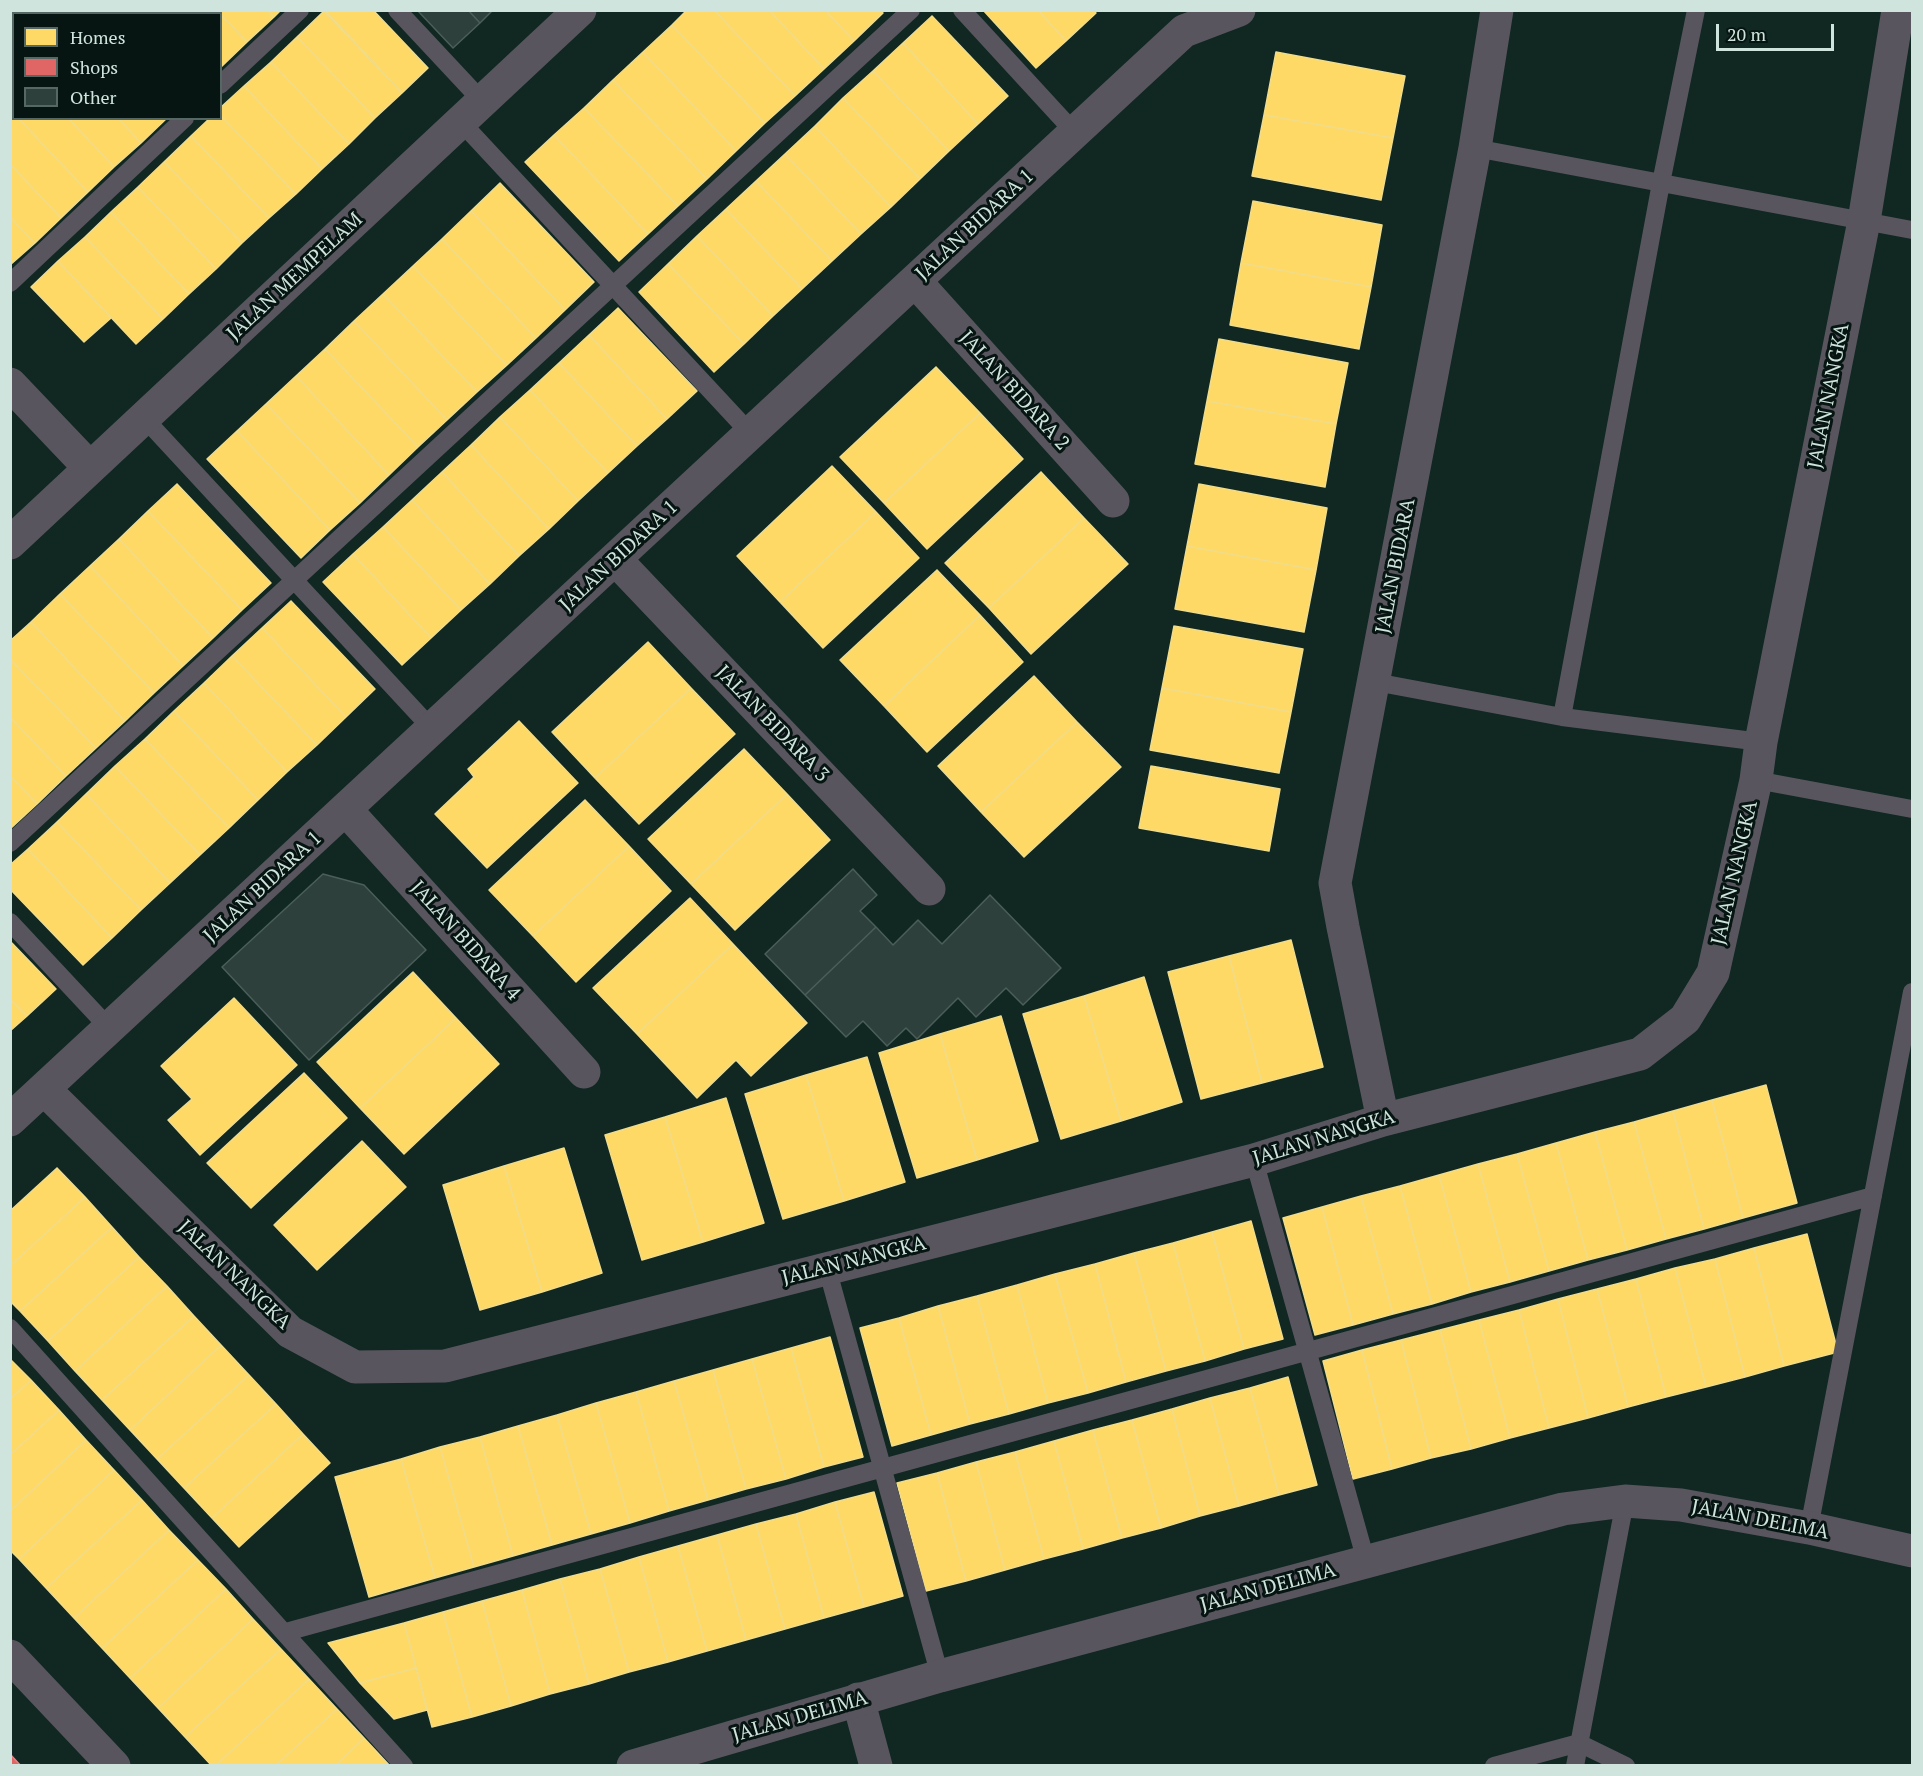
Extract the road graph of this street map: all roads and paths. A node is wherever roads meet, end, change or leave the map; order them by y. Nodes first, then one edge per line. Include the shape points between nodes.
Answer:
1 (300, 10) edge
2 (397, 10) edge
3 (580, 10) edge
4 (911, 10) edge
5 (962, 10) edge
6 (1239, 10) edge
7 (1497, 10) edge
8 (1696, 10) edge
9 (1898, 10) edge
10 (222, 84) edge
11 (472, 111) junction
12 (183, 120) edge
13 (1075, 133) junction
14 (1475, 148) junction
15 (1661, 183) junction
16 (1864, 220) junction
17 (1912, 230) edge
18 (915, 281) junction
19 (10, 283) edge
20 (613, 286) junction
21 (10, 384) edge
22 (144, 419) junction
23 (750, 433) junction
24 (90, 468) junction
25 (1113, 501) dead end
26 (10, 543) edge
27 (615, 559) junction
28 (295, 580) junction
29 (1375, 682) junction
30 (1562, 717) junction
31 (433, 730) junction
32 (1761, 742) junction
33 (1756, 780) junction
34 (1912, 809) edge
35 (346, 810) junction
36 (10, 843) edge
37 (929, 889) dead end
38 (10, 922) edge
39 (1912, 992) edge
40 (110, 1029) junction
41 (584, 1072) dead end
42 (44, 1089) junction
43 (10, 1120) edge
44 (1383, 1120) junction
45 (1254, 1160) junction
46 (1873, 1196) junction
47 (827, 1268) junction
48 (10, 1328) edge
49 (1307, 1351) junction
50 (883, 1468) junction
51 (1625, 1501) junction
52 (1809, 1528) junction
53 (1912, 1551) edge
54 (1366, 1561) junction
55 (286, 1632) junction
56 (10, 1656) edge
57 (940, 1676) junction
58 (858, 1699) junction
59 (1579, 1743) junction
60 (114, 1766) edge
61 (404, 1766) edge
62 (633, 1766) edge
63 (876, 1766) edge
64 (1494, 1766) edge
65 (1575, 1766) edge
66 (1626, 1766) edge

1 - 10 lane
2 - 11 lane
3 - 11 street, JALAN MEMPELAM
4 - 20 lane
5 - 13 lane
6 - 13 street, JALAN BIDARA 1 via 1184,31
7 - 14 street, JALAN BIDARA
8 - 15 lane
9 - 16 street, JALAN NANGKA
11 - 20 lane
11 - 22 street, JALAN MEMPELAM
12 - 19 lane
13 - 18 street, JALAN BIDARA 1
14 - 15 lane
14 - 29 street, JALAN BIDARA
15 - 16 lane
15 - 30 lane
16 - 17 lane
16 - 32 street, JALAN NANGKA
18 - 23 street, JALAN BIDARA 1
18 - 25 street, JALAN BIDARA 2
20 - 23 lane
20 - 28 lane
21 - 24 street
22 - 24 street, JALAN MEMPELAM
22 - 28 lane
23 - 27 street, JALAN BIDARA 1
24 - 26 street, JALAN MEMPELAM
27 - 31 street, JALAN BIDARA 1
27 - 37 street, JALAN BIDARA 3
28 - 31 lane
28 - 36 lane
29 - 30 lane
29 - 44 street, JALAN BIDARA via 1335,883
30 - 32 lane
31 - 35 street, JALAN BIDARA 1
32 - 33 street, JALAN NANGKA
33 - 34 lane
33 - 44 street, JALAN NANGKA via 1713,973 1685,1019 1640,1054
35 - 40 street, JALAN BIDARA 1
35 - 41 street, JALAN BIDARA 4
38 - 40 lane
39 - 46 lane
40 - 42 street, JALAN BIDARA 1
42 - 43 street, JALAN BIDARA 1
42 - 47 street, JALAN NANGKA via 290,1332 355,1367 446,1366
44 - 45 street, JALAN NANGKA
45 - 47 street, JALAN NANGKA
45 - 49 lane
46 - 49 lane
46 - 52 lane
47 - 50 lane
48 - 55 lane
49 - 50 lane
49 - 54 lane
50 - 55 lane
50 - 57 lane
51 - 52 street, JALAN DELIMA via 1681,1505
51 - 54 street, JALAN DELIMA via 1563,1509
51 - 59 lane
52 - 53 street, JALAN DELIMA
54 - 57 street, JALAN DELIMA
55 - 61 lane
56 - 60 street
57 - 58 street, JALAN DELIMA
58 - 62 street, JALAN DELIMA
58 - 63 street
59 - 64 lane
59 - 65 lane
59 - 66 lane

